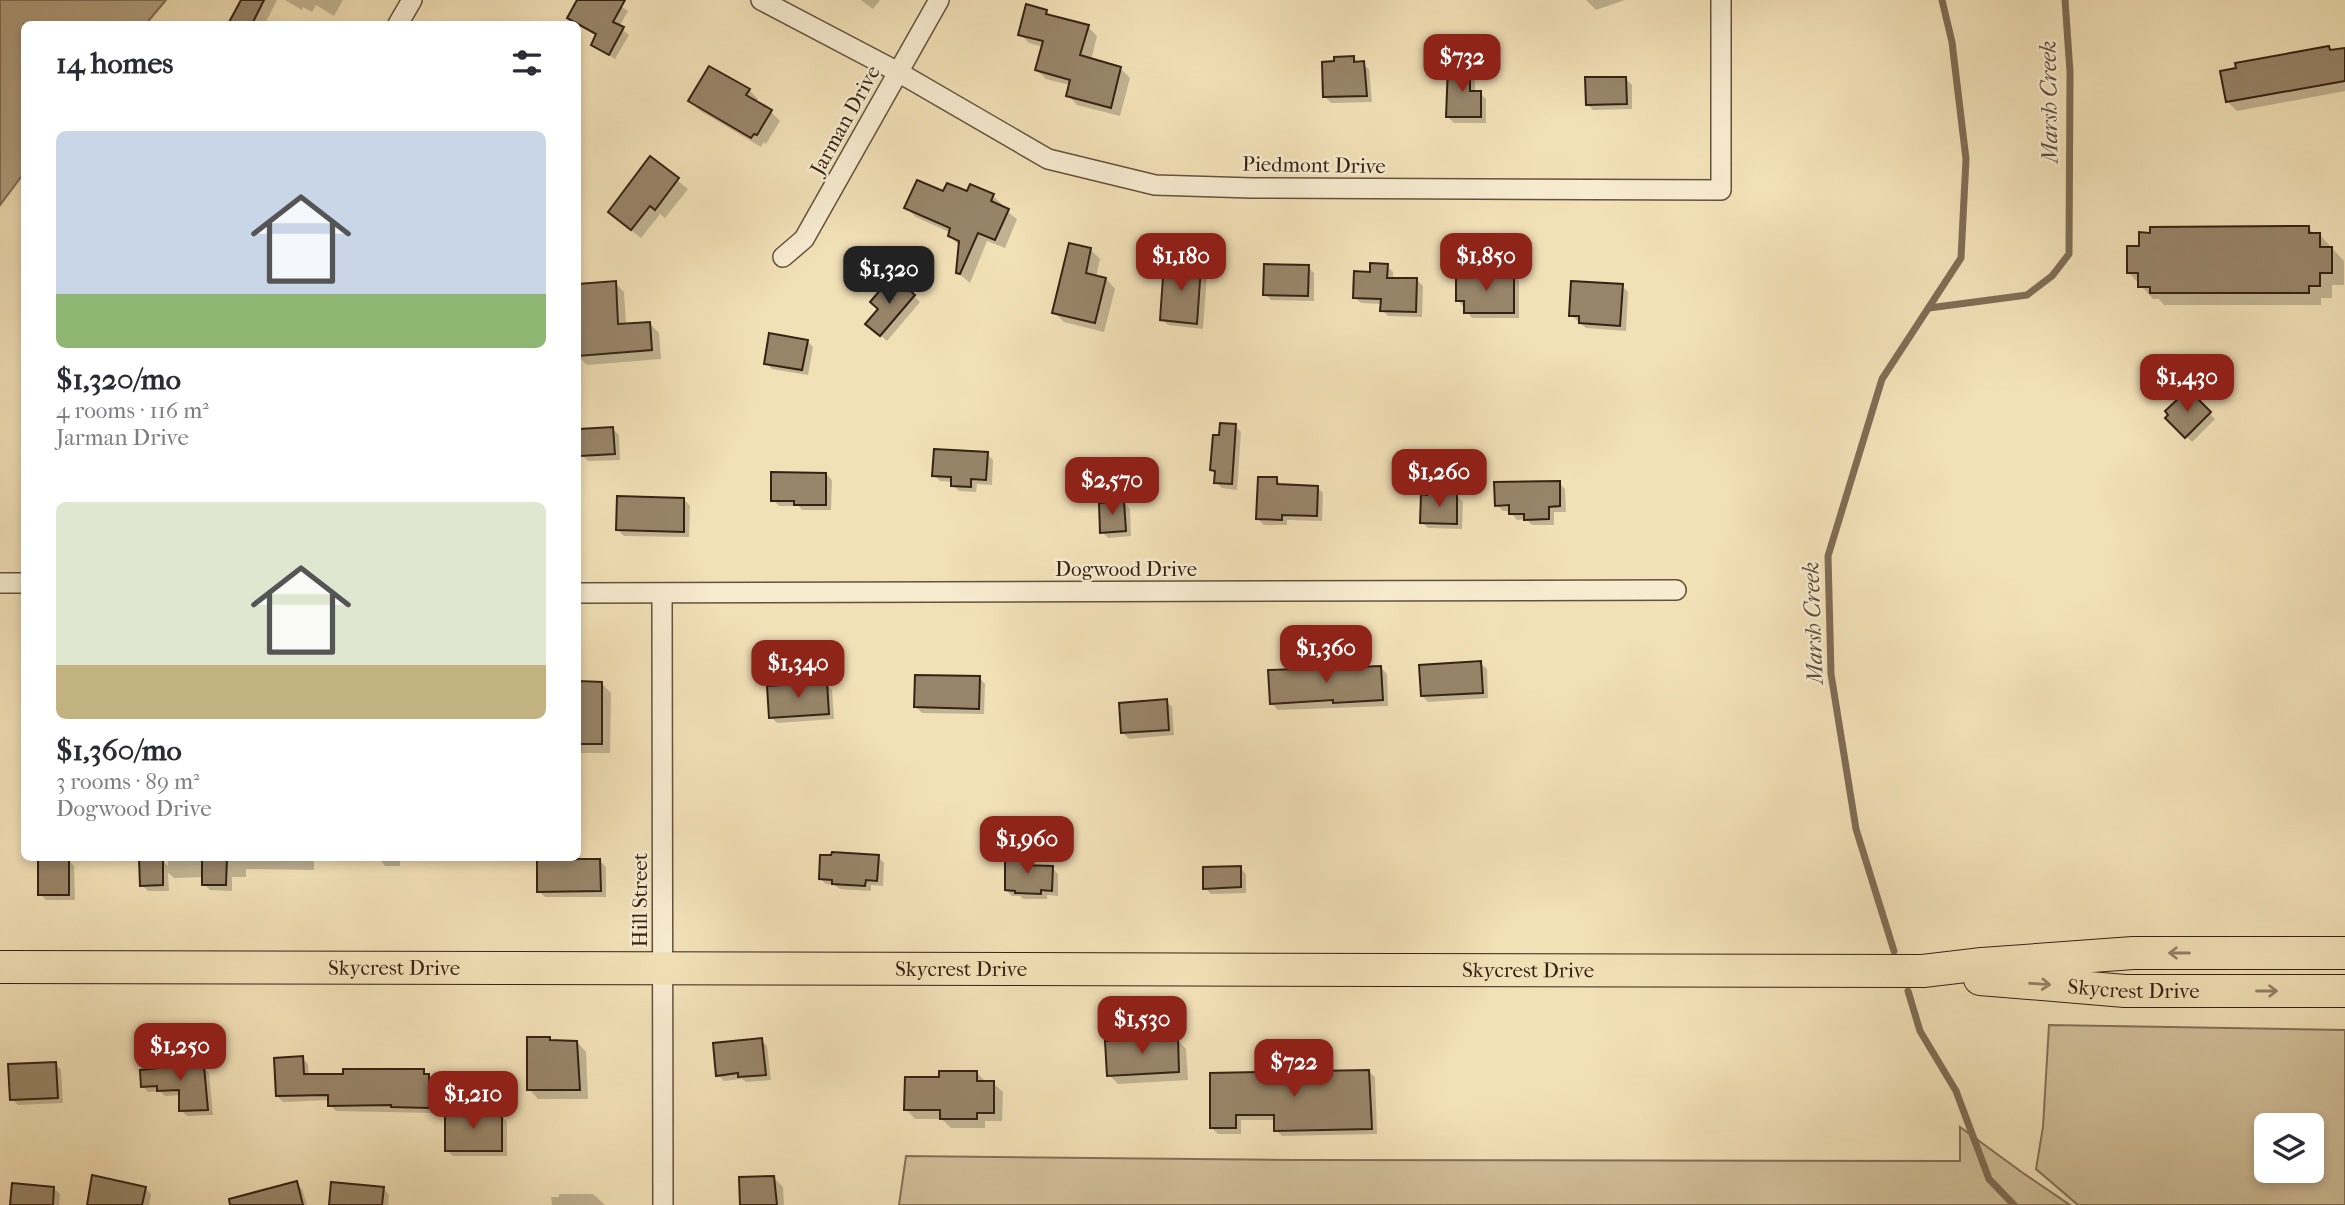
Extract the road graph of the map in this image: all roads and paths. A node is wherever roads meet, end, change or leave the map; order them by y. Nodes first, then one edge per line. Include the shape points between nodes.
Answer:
1 (412, 0) edge
2 (761, 0) edge
3 (939, 0) edge
4 (1721, 0) edge
5 (400, 21) edge
6 (898, 72) junction
7 (783, 257) dead end
8 (0, 583) edge
9 (21, 583) edge
10 (1675, 590) dead end
11 (581, 593) edge
12 (662, 594) junction
13 (2345, 953) edge
14 (0, 967) edge
15 (663, 968) junction
16 (1923, 971) junction
17 (2345, 991) edge
18 (663, 1205) edge

1 - 5 street
2 - 6 street, Piedmont Drive
3 - 6 street, Jarman Drive
4 - 6 street, Piedmont Drive via 1721,190 1155,185 1048,159
6 - 7 street, Jarman Drive via 804,239
8 - 9 street
10 - 12 street, Dogwood Drive
11 - 12 street, Dogwood Drive
12 - 15 street, Hill Street
13 -> 16 main road, Skycrest Drive via 2133,953
14 - 15 main road, Skycrest Drive
15 - 16 main road, Skycrest Drive
15 - 18 street, Hill Street
16 -> 17 main road, Skycrest Drive via 2124,990

